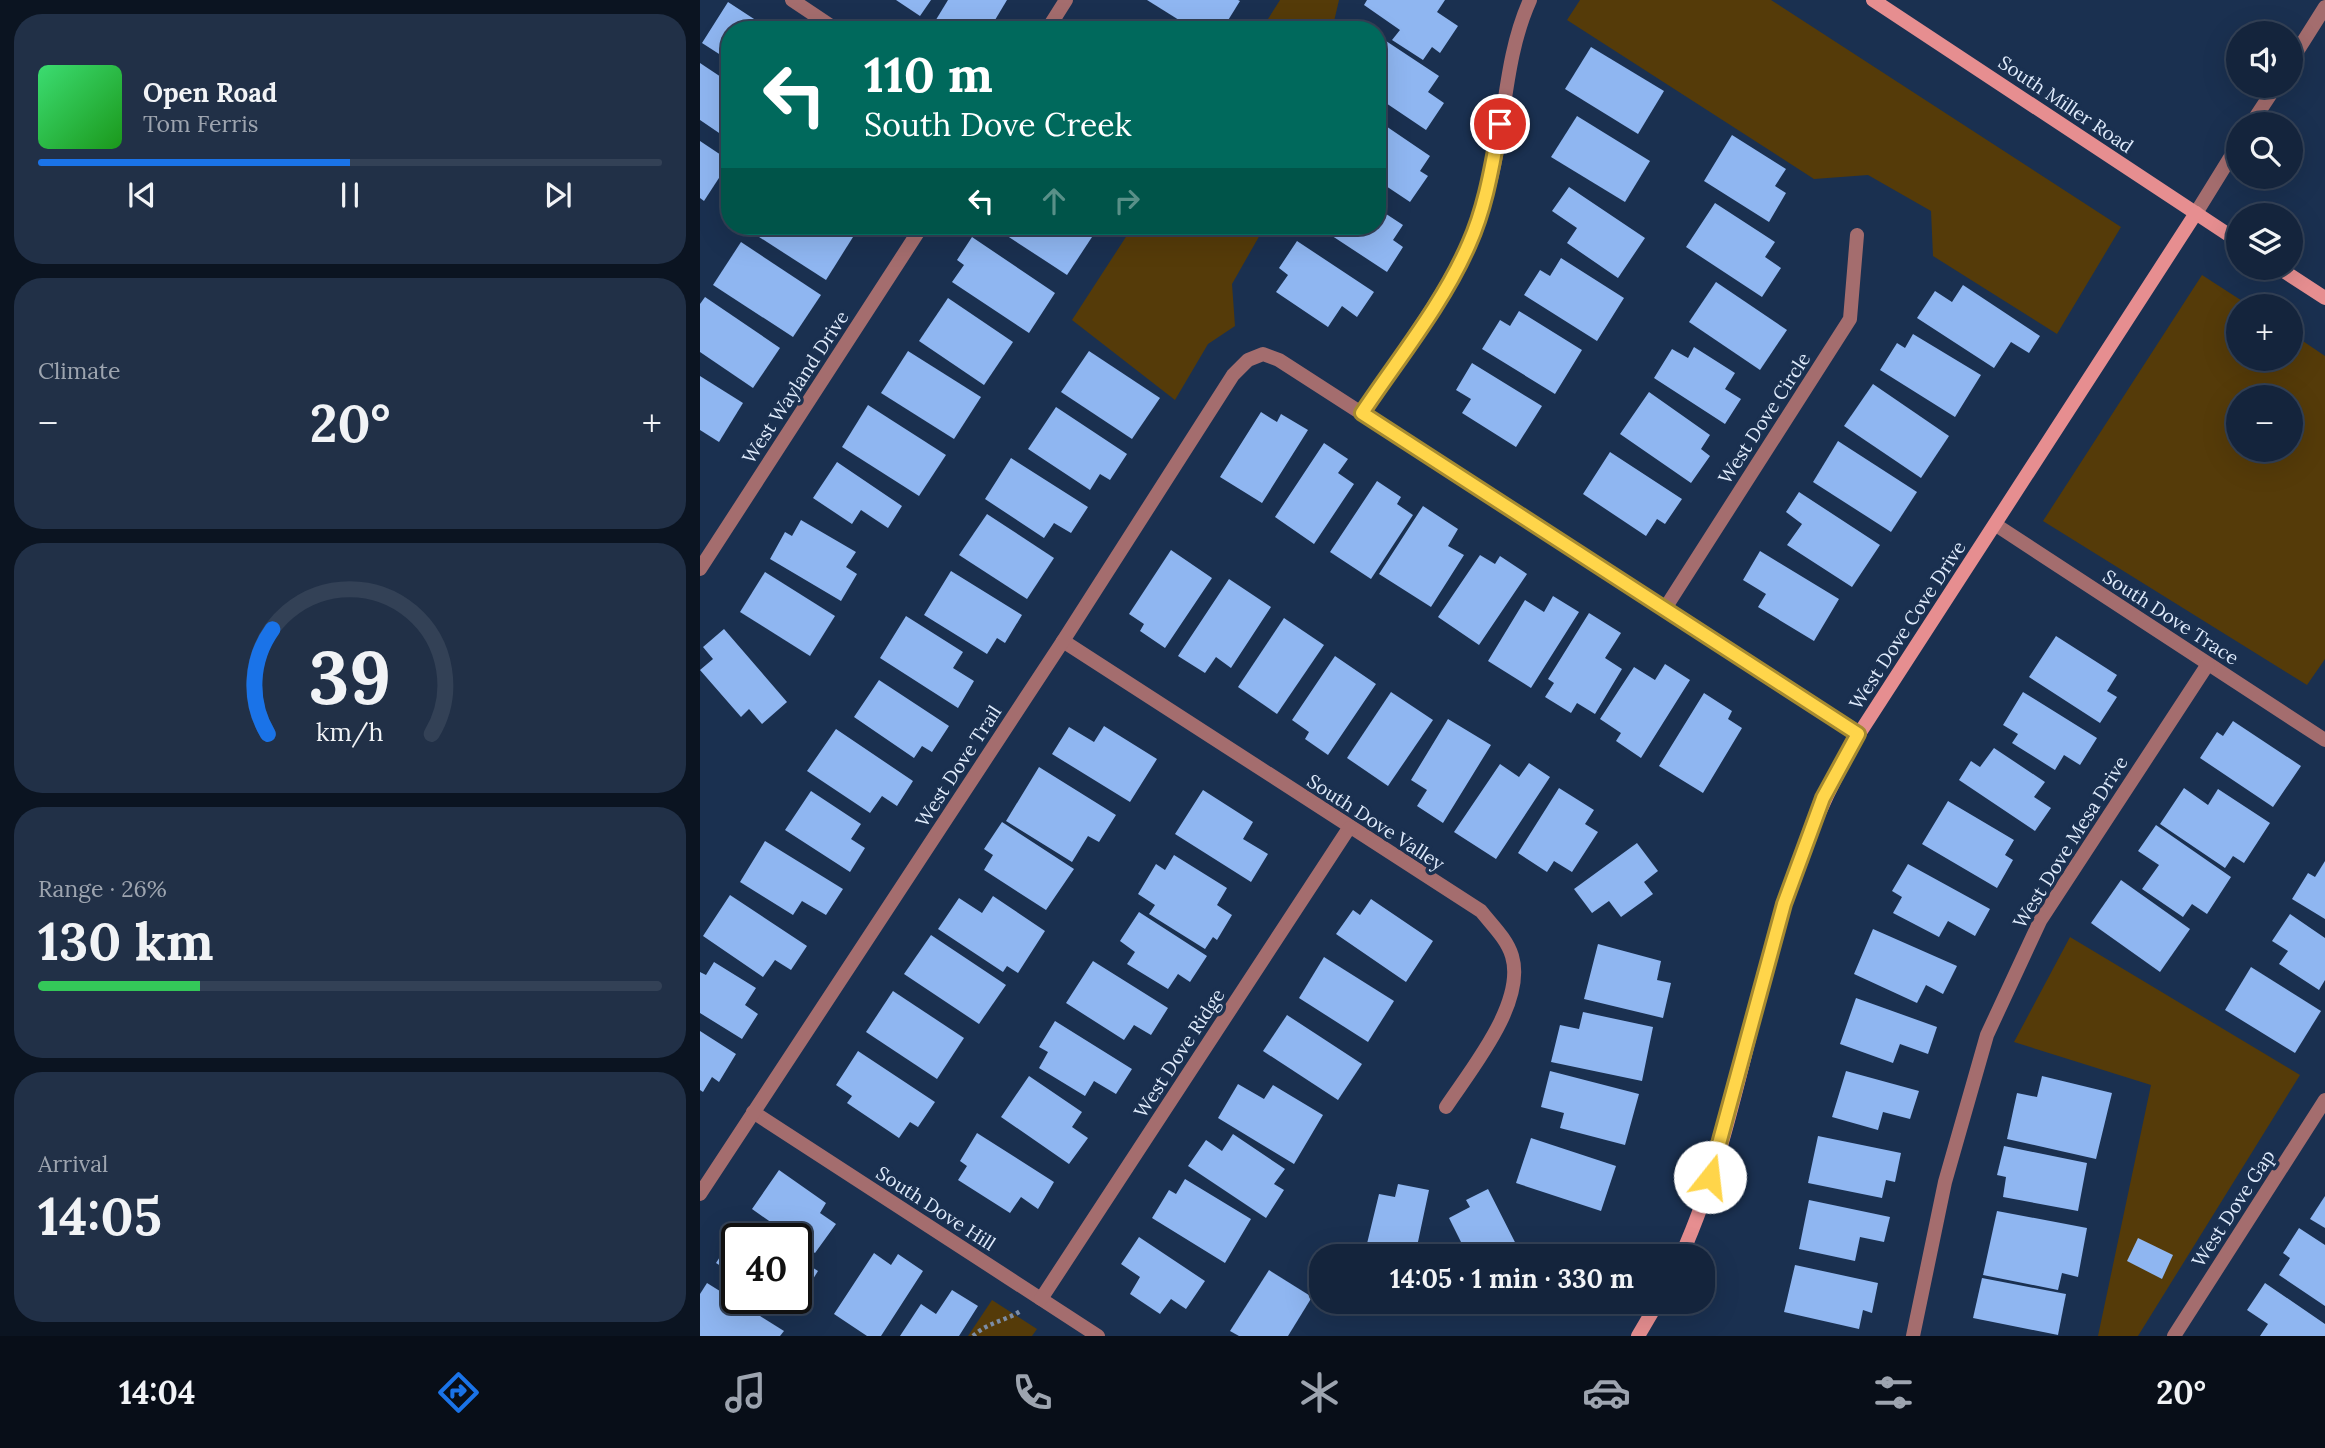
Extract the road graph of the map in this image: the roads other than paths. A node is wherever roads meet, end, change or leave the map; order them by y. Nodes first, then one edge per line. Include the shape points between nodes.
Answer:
1 (792, 0) edge
2 (1066, 0) edge
3 (1530, 0) edge
4 (1873, 0) edge
5 (2325, 7) edge
6 (824, 21) edge
7 (1053, 21) edge
8 (2303, 42) edge
9 (2226, 164) edge
10 (2196, 213) junction
11 (2226, 233) edge
12 (916, 235) edge
13 (1857, 235) dead end
14 (2297, 280) edge
15 (2325, 298) edge
16 (1362, 413) junction
17 (1996, 525) junction
18 (700, 569) edge
19 (1664, 610) junction
20 (1063, 641) junction
21 (2207, 664) junction
22 (1858, 734) junction
23 (2325, 740) edge
24 (1349, 828) junction
25 (2325, 1100) edge
26 (1446, 1107) dead end
27 (753, 1112) junction
28 (700, 1194) edge
29 (1686, 1244) edge
30 (1041, 1299) junction
31 (1650, 1314) edge
32 (1098, 1336) edge
33 (1638, 1336) edge
34 (1913, 1336) edge
35 (2174, 1336) edge

1 - 6 street
2 - 7 street
3 - 16 street via 1508,77 1487,195 1469,245
4 - 10 street, South Miller Road
5 - 8 street
9 - 10 street
10 - 11 street, South Miller Road
10 - 17 street, West Dove Cove Drive
12 - 18 street, West Wayland Drive
13 - 19 street, West Dove Circle via 1850,319
14 - 15 street
16 - 19 street
16 - 20 street, West Dove Trail via 1279,360 1263,354 1248,360 1233,375
17 - 21 street, South Dove Trace
17 - 22 street, West Dove Cove Drive
19 - 22 street
20 - 24 street, South Dove Valley
20 - 27 street, West Dove Trail
21 - 23 street, South Dove Trace
21 - 34 street, West Dove Mesa Drive via 2040,920 1987,1035 1945,1182
22 - 29 street, West Dove Cove Drive via 1823,798 1784,904 1703,1203
24 - 26 street, South Dove Valley via 1481,911 1513,957 1511,997 1498,1028
24 - 30 street, West Dove Ridge
25 - 35 street, West Dove Gap
27 - 28 street, West Dove Trail
27 - 30 street, South Dove Hill
30 - 32 street, South Dove Hill
31 - 33 street

